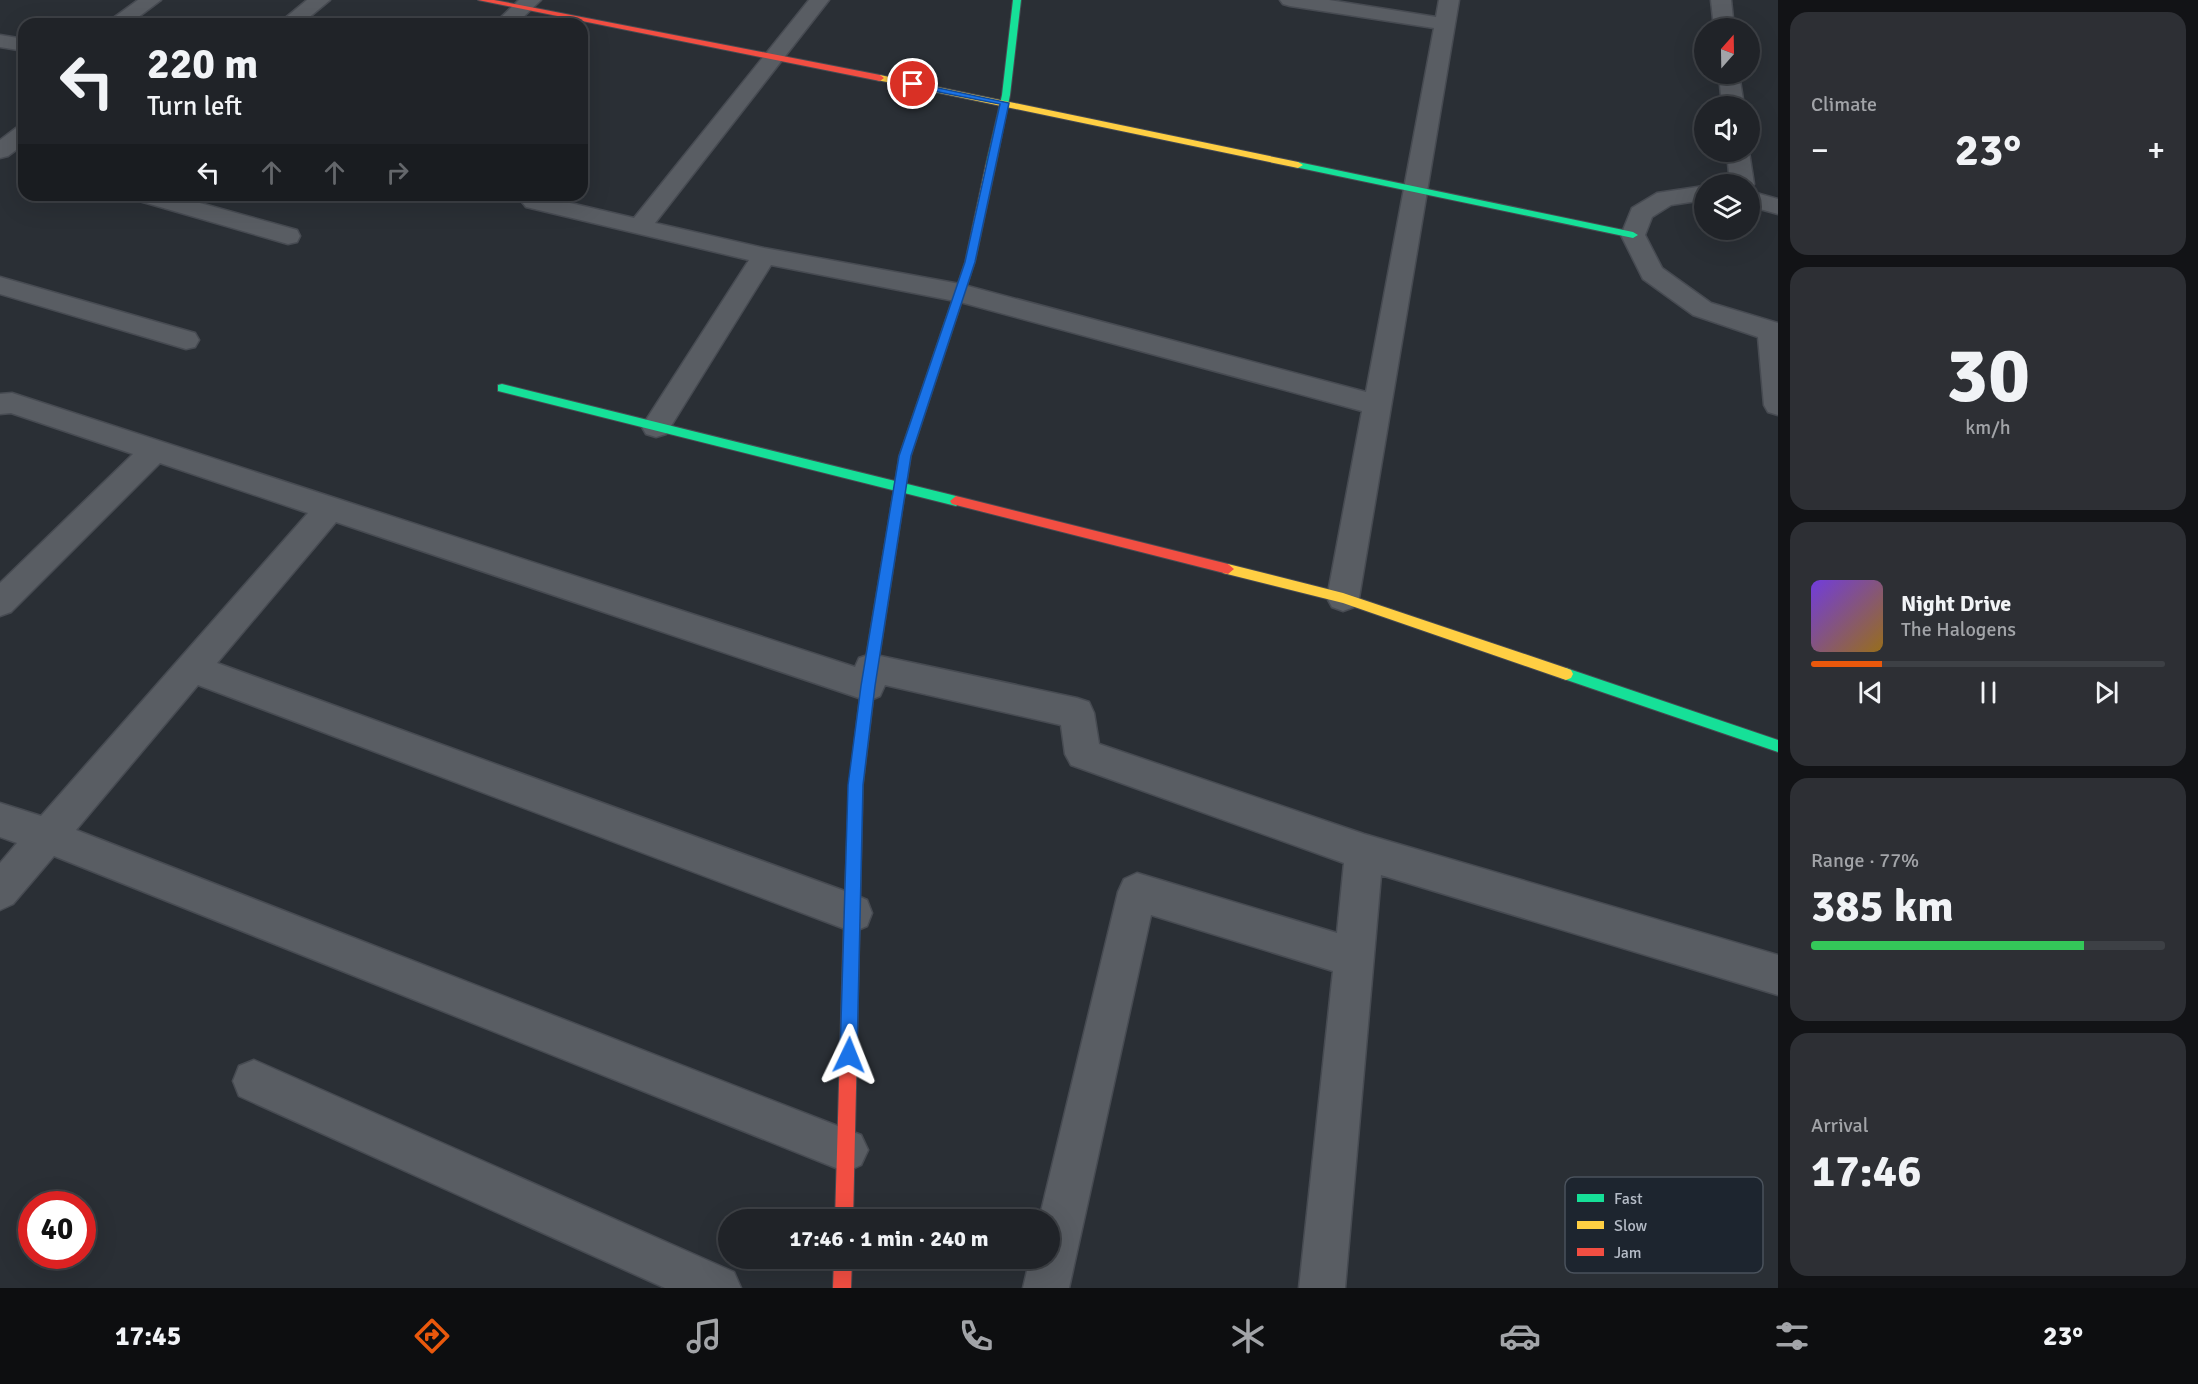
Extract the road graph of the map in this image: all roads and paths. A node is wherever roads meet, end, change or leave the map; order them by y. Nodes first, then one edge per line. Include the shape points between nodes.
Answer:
1 (151, 0) edge
2 (320, 0) edge
3 (482, 0) edge
4 (819, 0) edge
5 (1017, 0) edge
6 (1290, 0) edge
7 (1449, 0) edge
8 (1720, 0) edge
9 (527, 4) edge
10 (124, 18) edge
11 (296, 18) edge
12 (511, 18) edge
13 (1723, 18) edge
14 (1445, 24) junction
15 (0, 41) edge
16 (18, 44) edge
17 (775, 57) junction
18 (1005, 103) junction
19 (1416, 189) junction
20 (1694, 194) edge
21 (165, 201) edge
22 (1760, 201) edge
23 (534, 202) dead end
24 (1778, 207) edge
25 (640, 226) junction
26 (1633, 235) junction
27 (288, 236) dead end
28 (764, 256) junction
29 (960, 293) junction
30 (6, 294) edge
31 (1774, 332) edge
32 (186, 340) dead end
33 (502, 388) dead end
34 (0, 404) edge
35 (1377, 405) junction
36 (1778, 405) edge
37 (656, 427) junction
38 (155, 450) junction
39 (901, 489) junction
40 (331, 507) junction
41 (1343, 598) junction
42 (0, 603) edge
43 (192, 668) junction
44 (869, 677) junction
45 (1778, 746) edge
46 (0, 820) edge
47 (47, 836) junction
48 (1364, 852) junction
49 (0, 891) edge
50 (853, 913) junction
51 (1353, 958) junction
52 (1778, 975) edge
53 (254, 1081) dead end
54 (846, 1150) junction
55 (844, 1209) edge
56 (843, 1269) edge
57 (718, 1288) edge
58 (842, 1288) edge
59 (1046, 1288) edge
60 (1322, 1288) edge

1 - 10 street
2 - 11 street
3 - 9 street
4 - 17 street
5 - 18 street
6 - 14 street
7 - 14 street
8 - 13 street
9 - 12 street
9 - 17 street
14 - 19 street
15 - 16 street
17 - 18 street
17 - 25 street
18 - 19 street
18 - 29 street
19 - 26 street
19 - 35 street
20 - 26 street via 1665,198 1641,213
21 - 27 street
22 - 24 street
23 - 25 street
25 - 28 street
26 - 31 street via 1652,273 1702,309
28 - 29 street
28 - 37 street
29 - 35 street
29 - 39 street via 905,456
30 - 32 street
31 - 36 street
33 - 37 street
34 - 38 street via 12,403
35 - 41 street
37 - 39 street
38 - 40 street
38 - 42 street
39 - 41 street
39 - 44 street
40 - 43 street
40 - 44 street
41 - 45 street
43 - 47 street
43 - 50 street
44 - 48 street via 1077,713 1083,754
44 - 50 street via 856,785
46 - 47 street
47 - 49 street
47 - 54 street
48 - 51 street
48 - 52 street
50 - 54 street
51 - 59 street via 1137,892
51 - 60 street
53 - 57 street
54 - 55 street
56 - 58 street

